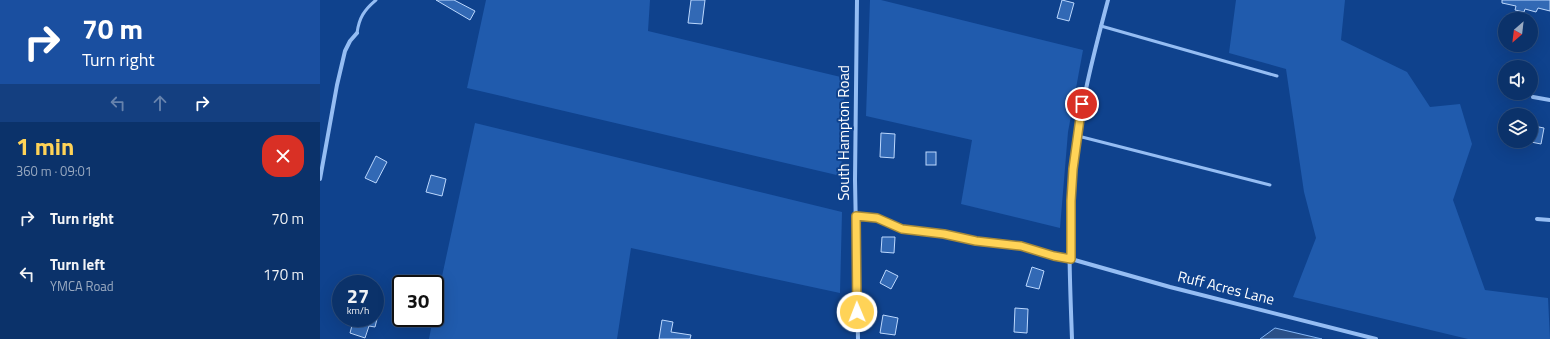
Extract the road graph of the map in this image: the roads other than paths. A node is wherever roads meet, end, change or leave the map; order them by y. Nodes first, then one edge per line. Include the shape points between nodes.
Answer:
1 (376, 0) edge
2 (857, 0) edge
3 (1108, 0) edge
4 (1102, 26) junction
5 (357, 33) joint
6 (1277, 76) dead end
7 (1538, 98) edge
8 (1550, 100) edge
9 (1078, 136) junction
10 (320, 179) edge
11 (1270, 185) dead end
12 (856, 216) junction
13 (1537, 219) dead end
14 (1550, 220) edge
15 (1071, 259) junction
16 (858, 339) edge
17 (1072, 339) edge
18 (1376, 339) edge

1 - 5 lane via 359,19
2 - 12 street, South Hampton Road
3 - 4 street
4 - 6 lane
4 - 9 street via 1087,79
5 - 10 street via 345,51
7 - 8 street
9 - 11 lane
9 - 15 street via 1071,201
12 - 15 lane via 877,218 902,229 1021,246
12 - 16 street, South Hampton Road
13 - 14 street
15 - 17 street
15 - 18 street, Ruff Acres Lane

